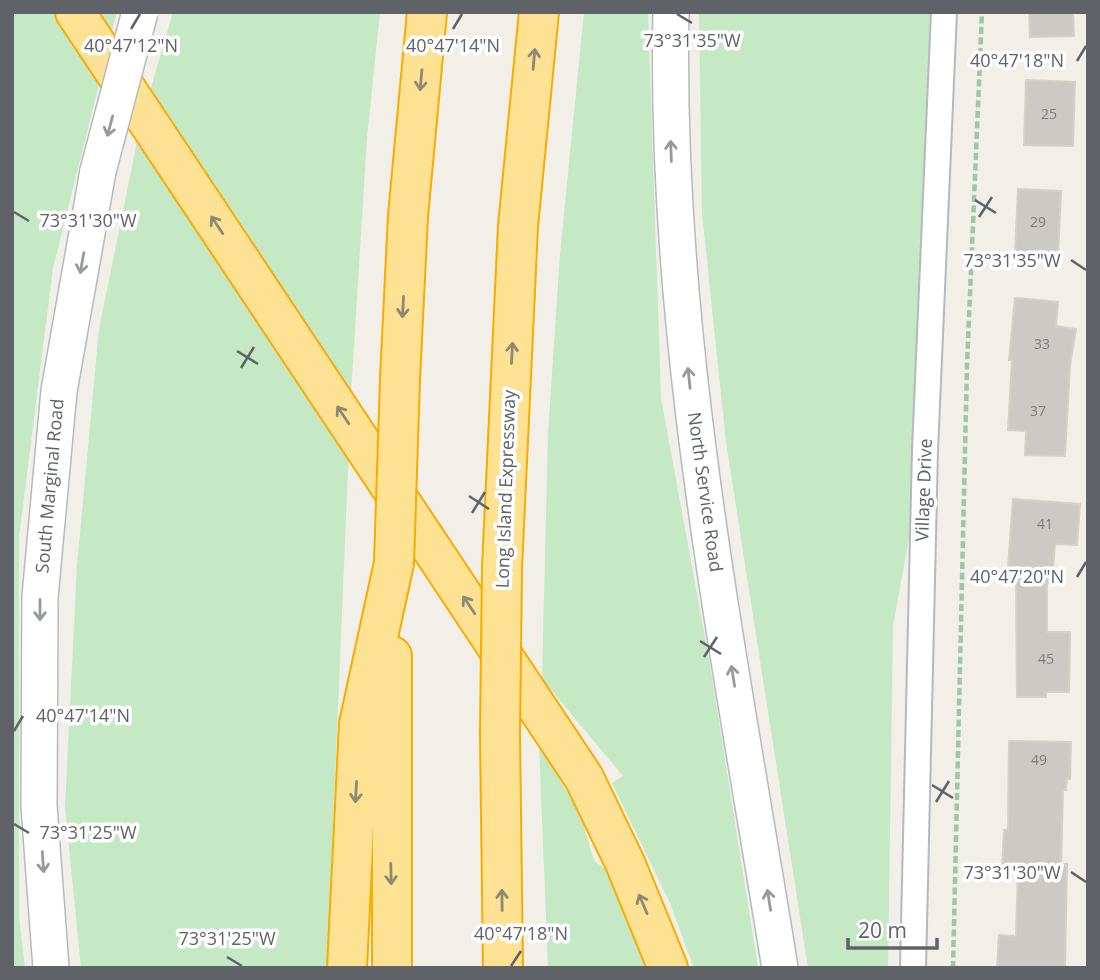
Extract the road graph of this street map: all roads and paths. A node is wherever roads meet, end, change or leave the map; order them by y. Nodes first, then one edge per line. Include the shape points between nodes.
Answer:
1 (75, 12) edge
2 (140, 12) edge
3 (427, 12) edge
4 (538, 12) edge
5 (671, 12) edge
6 (944, 12) edge
7 (982, 12) edge
8 (374, 728) junction
9 (51, 968) edge
10 (346, 968) edge
11 (392, 968) edge
12 (503, 968) edge
13 (668, 968) edge
14 (780, 968) edge
15 (913, 968) edge
16 (953, 968) edge

13 -> 1 highway via 584,778
2 -> 9 main road, South Marginal Road, bridge via 98,171 59,391 40,597 39,806
3 -> 8 highway, bridge via 408,216 394,563
12 -> 4 highway, Long Island Expressway, bridge via 502,568 518,226
14 -> 5 main road, North Service Road via 696,449 674,224
6 - 15 street, Village Drive via 925,450
7 - 16 path via 966,406
8 -> 10 highway
8 -> 11 highway

